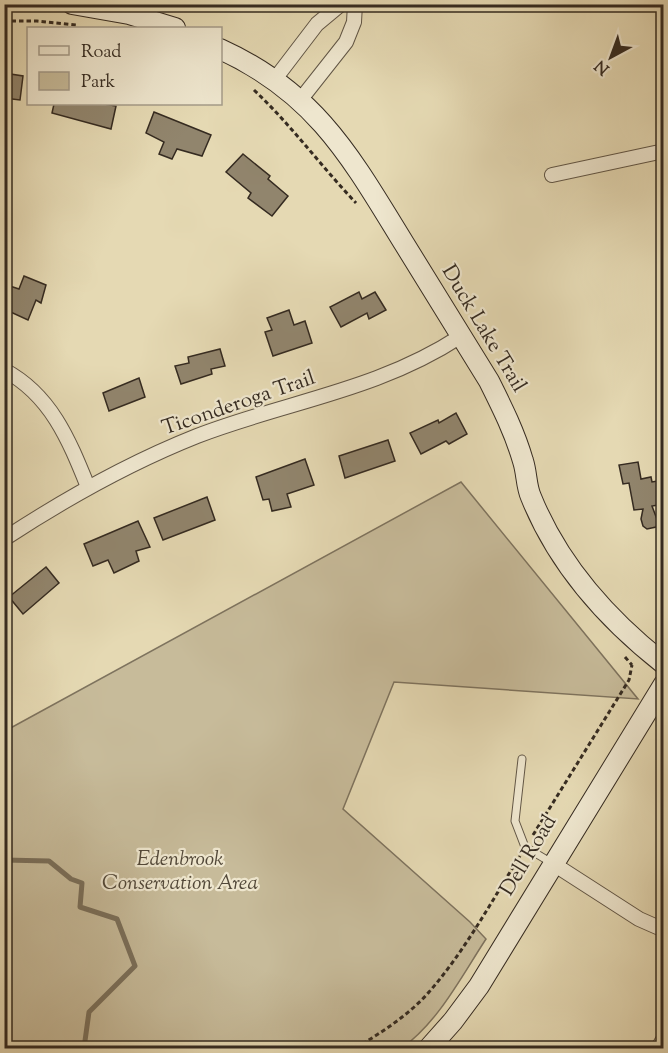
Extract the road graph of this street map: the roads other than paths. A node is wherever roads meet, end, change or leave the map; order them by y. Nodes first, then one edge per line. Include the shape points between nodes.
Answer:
1 (72, 4) edge
2 (341, 4) edge
3 (355, 4) edge
4 (172, 27) edge
5 (222, 50) edge
6 (275, 80) junction
7 (301, 99) junction
8 (663, 151) edge
9 (552, 175) dead end
10 (461, 336) junction
11 (4, 370) edge
12 (88, 487) junction
13 (4, 539) edge
14 (663, 664) edge
15 (663, 684) edge
16 (522, 759) dead end
17 (552, 863) junction
18 (663, 930) edge
19 (663, 1038) edge
20 (429, 1048) edge
21 (658, 1048) edge

1 - 4 street via 129,14
2 - 6 street via 317,24
3 - 7 street via 354,22 346,42
5 - 6 street, Duck Lake Trail
6 - 7 street, Duck Lake Trail
7 - 10 street, Duck Lake Trail via 344,148
8 - 9 street
10 - 12 street, Ticonderoga Trail via 432,355 379,379 197,436
10 - 14 street, Duck Lake Trail via 509,421 530,495 552,538 596,599
11 - 12 street via 34,390 56,416
12 - 13 street, Ticonderoga Trail
15 - 17 street, Dell Road
16 - 17 lane via 515,821 525,847
17 - 18 street
17 - 20 street, Dell Road via 478,986
19 - 21 street

